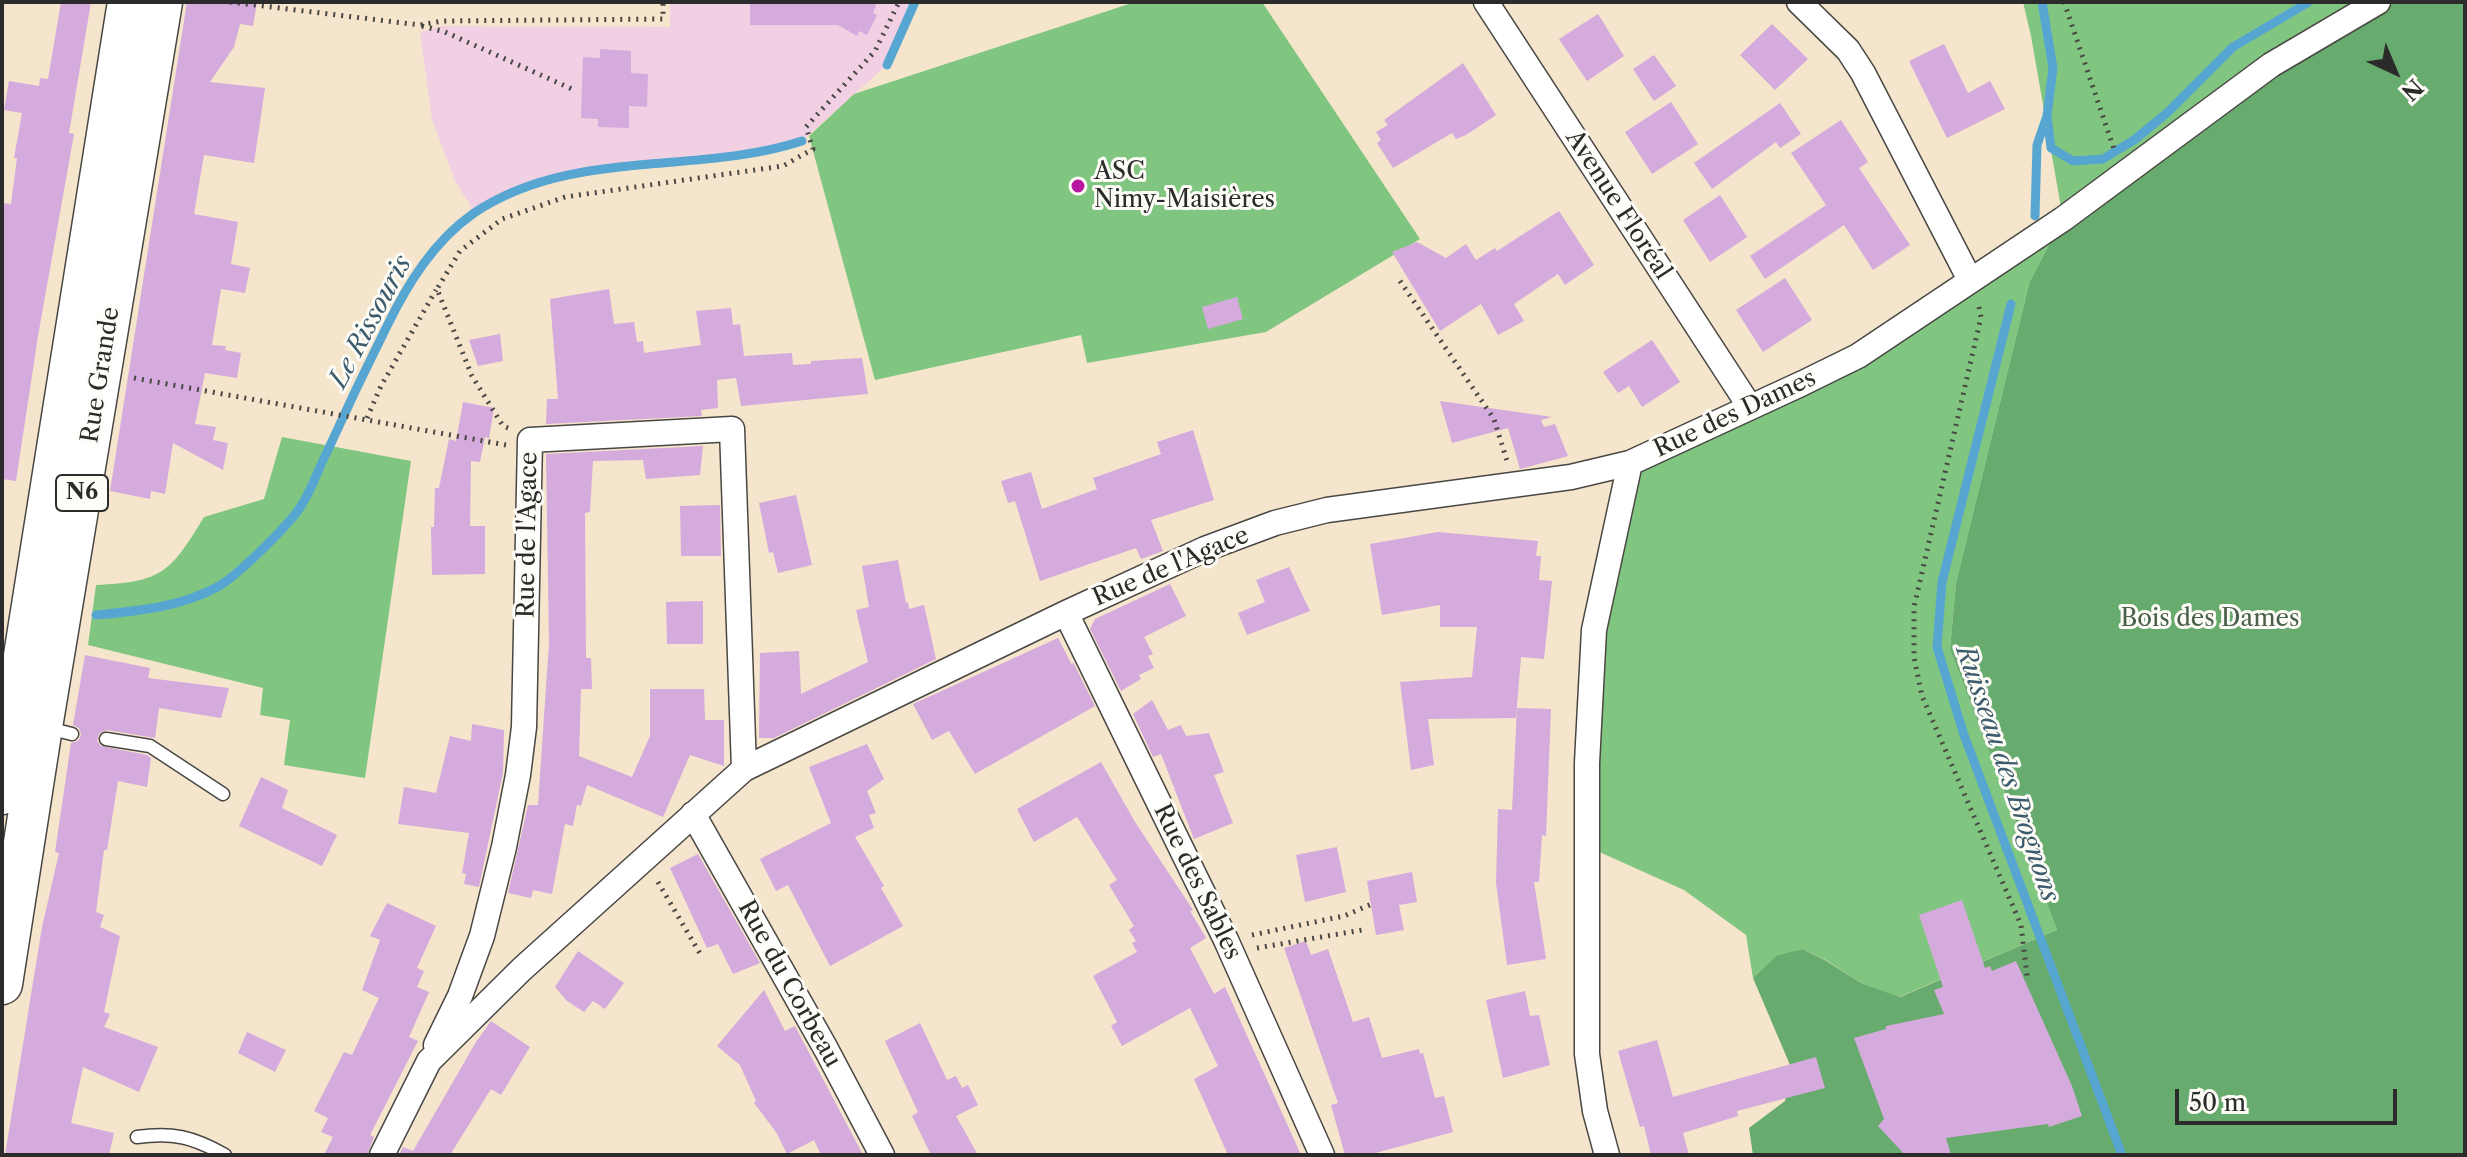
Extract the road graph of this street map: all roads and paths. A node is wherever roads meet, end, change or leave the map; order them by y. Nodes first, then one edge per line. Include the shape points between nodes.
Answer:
1 (128, 2) edge
2 (162, 2) edge
3 (230, 2) edge
4 (663, 2) edge
5 (899, 2) edge
6 (1486, 2) edge
7 (1799, 2) edge
8 (2066, 2) edge
9 (2378, 2) edge
10 (420, 25) junction
11 (572, 89) dead end
12 (2109, 134) dead end
13 (1970, 280) junction
14 (1400, 281) dead end
15 (437, 289) junction
16 (102, 372) junction
17 (1750, 407) junction
18 (367, 419) junction
19 (530, 440) junction
20 (1630, 463) junction
21 (1513, 486) junction
22 (1066, 613) junction
23 (106, 739) dead end
24 (744, 769) junction
25 (2, 794) edge
26 (223, 794) dead end
27 (693, 814) junction
28 (644, 859) junction
29 (1374, 903) dead end
30 (1362, 930) dead end
31 (1229, 946) junction
32 (702, 957) dead end
33 (2027, 976) dead end
34 (2, 984) edge
35 (429, 1061) junction
36 (137, 1137) dead end
37 (225, 1155) edge
38 (382, 1155) edge
39 (882, 1155) edge
40 (1322, 1155) edge
41 (1607, 1155) edge

1 - 25 main road, Rue Grande / N6
2 - 16 main road, Rue Grande / N6
3 - 10 path
4 - 10 path via 663,19
5 - 15 path via 875,51 806,127 813,149 783,166 565,197 502,219 460,251
6 - 17 street, Avenue Floréal
7 - 13 street via 1848,50 1863,73
8 - 12 path
9 - 13 street, Rue des Dames via 2271,65 2063,219
10 - 11 path
13 - 17 street, Rue des Dames via 1858,356
13 - 33 path via 1981,317 1914,607 1914,657 1922,696 2021,925
14 - 21 path via 1494,419
15 - 18 path
15 - 19 path via 472,376 503,426
16 - 18 path
16 - 34 main road, Rue Grande / N6 via 57,730
17 - 20 street, Rue des Dames
18 - 19 path via 512,446
19 - 24 street, Rue de l'Agace via 732,429
19 - 35 street, Rue de l'Agace via 524,727 518,775 482,936
20 - 21 street, Rue de l'Agace
20 - 41 street, Rue des Dames via 1594,630 1587,763 1587,1054
21 - 22 street, Rue de l'Agace via 1327,510 1275,523
22 - 24 street, Rue de l'Agace
22 - 31 street, Rue des Sables
23 - 26 lane via 150,746
24 - 27 street, Rue de l'Agace
27 - 28 street, Rue de l'Agace
27 - 39 street, Rue du Corbeau
28 - 32 path
28 - 35 street, Rue de l'Agace
29 - 31 path
30 - 31 path
31 - 40 street, Rue des Sables
35 - 38 street, Rue de l'Agace
36 - 37 lane via 166,1133 200,1141

